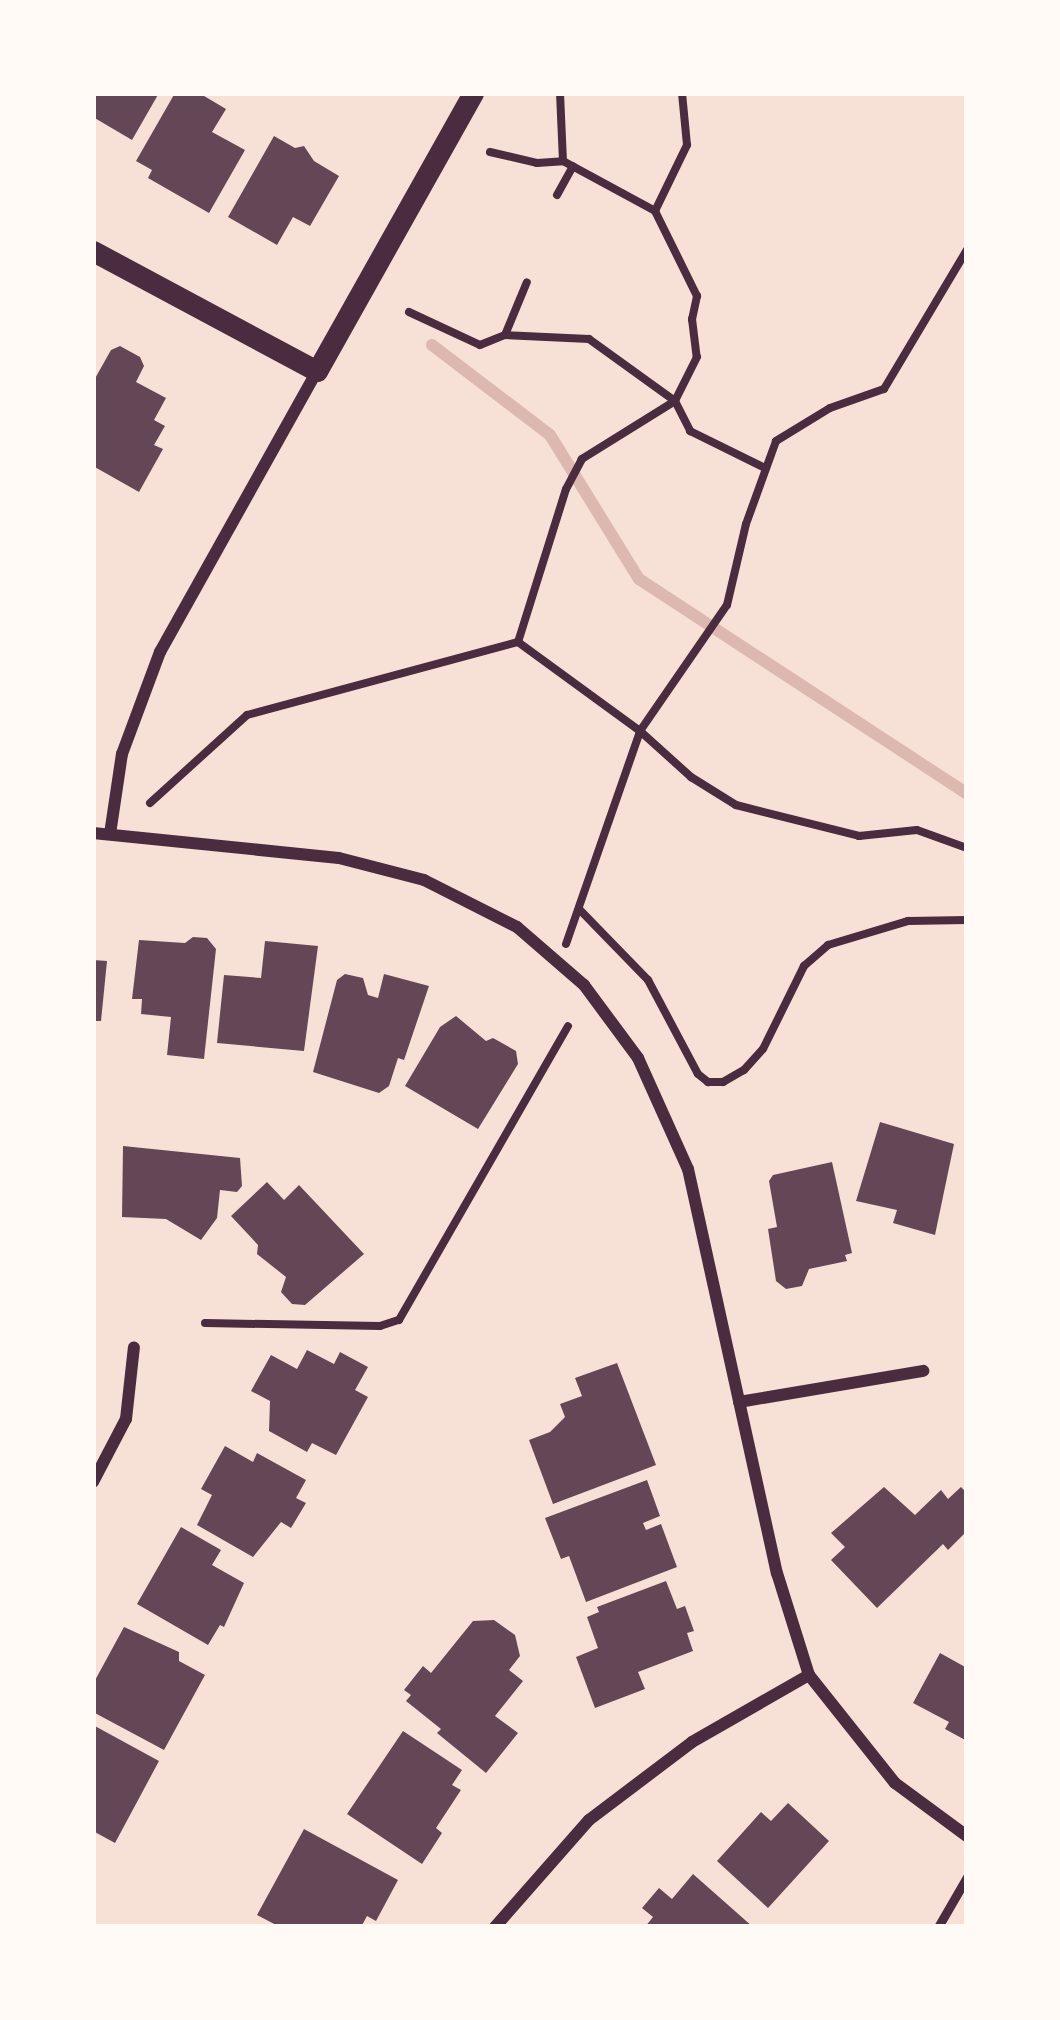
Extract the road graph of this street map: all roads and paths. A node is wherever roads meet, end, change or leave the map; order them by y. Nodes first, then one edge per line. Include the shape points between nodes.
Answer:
1 (473, 93) edge
2 (560, 93) edge
3 (682, 93) edge
4 (490, 152) dead end
5 (568, 164) junction
6 (557, 195) dead end
7 (655, 212) junction
8 (93, 250) edge
9 (967, 250) edge
10 (527, 282) dead end
11 (409, 312) dead end
12 (505, 335) junction
13 (317, 371) junction
14 (675, 400) junction
15 (764, 468) junction
16 (518, 642) junction
17 (640, 731) junction
18 (150, 803) dead end
19 (93, 833) edge
20 (110, 835) junction
21 (967, 848) edge
22 (579, 909) junction
23 (967, 920) edge
24 (560, 961) junction
25 (568, 1026) dead end
26 (205, 1323) dead end
27 (134, 1347) dead end
28 (923, 1370) dead end
29 (739, 1402) junction
30 (93, 1482) edge
31 (809, 1676) junction
32 (967, 1836) edge
33 (967, 1877) edge
34 (495, 1927) edge
35 (938, 1927) edge

1 - 13 street
2 - 5 path
3 - 7 path via 687,145
4 - 5 path
5 - 6 path
5 - 7 path
7 - 14 path via 698,296 697,357
8 - 13 street
9 - 15 path via 884,389 830,408 776,441
10 - 12 path
11 - 12 path via 480,345
12 - 14 path via 589,339
13 - 20 street via 140,694
14 - 15 path via 690,431
14 - 16 path via 582,459
15 - 17 path via 727,605
16 - 17 path
16 - 18 path via 247,715
17 - 21 path via 736,806 859,836 916,830
17 - 22 path
19 - 20 street
20 - 24 street via 339,858 424,880 483,906
22 - 23 path via 648,980 708,1082 724,1082 763,1049 804,966 828,945 908,921
22 - 24 path
24 - 29 street via 638,1058 680,1145
25 - 26 path via 399,1320
27 - 30 street via 126,1419
28 - 29 street
29 - 31 street
31 - 32 street via 895,1784
31 - 34 street via 692,1742 589,1820
33 - 35 lane

